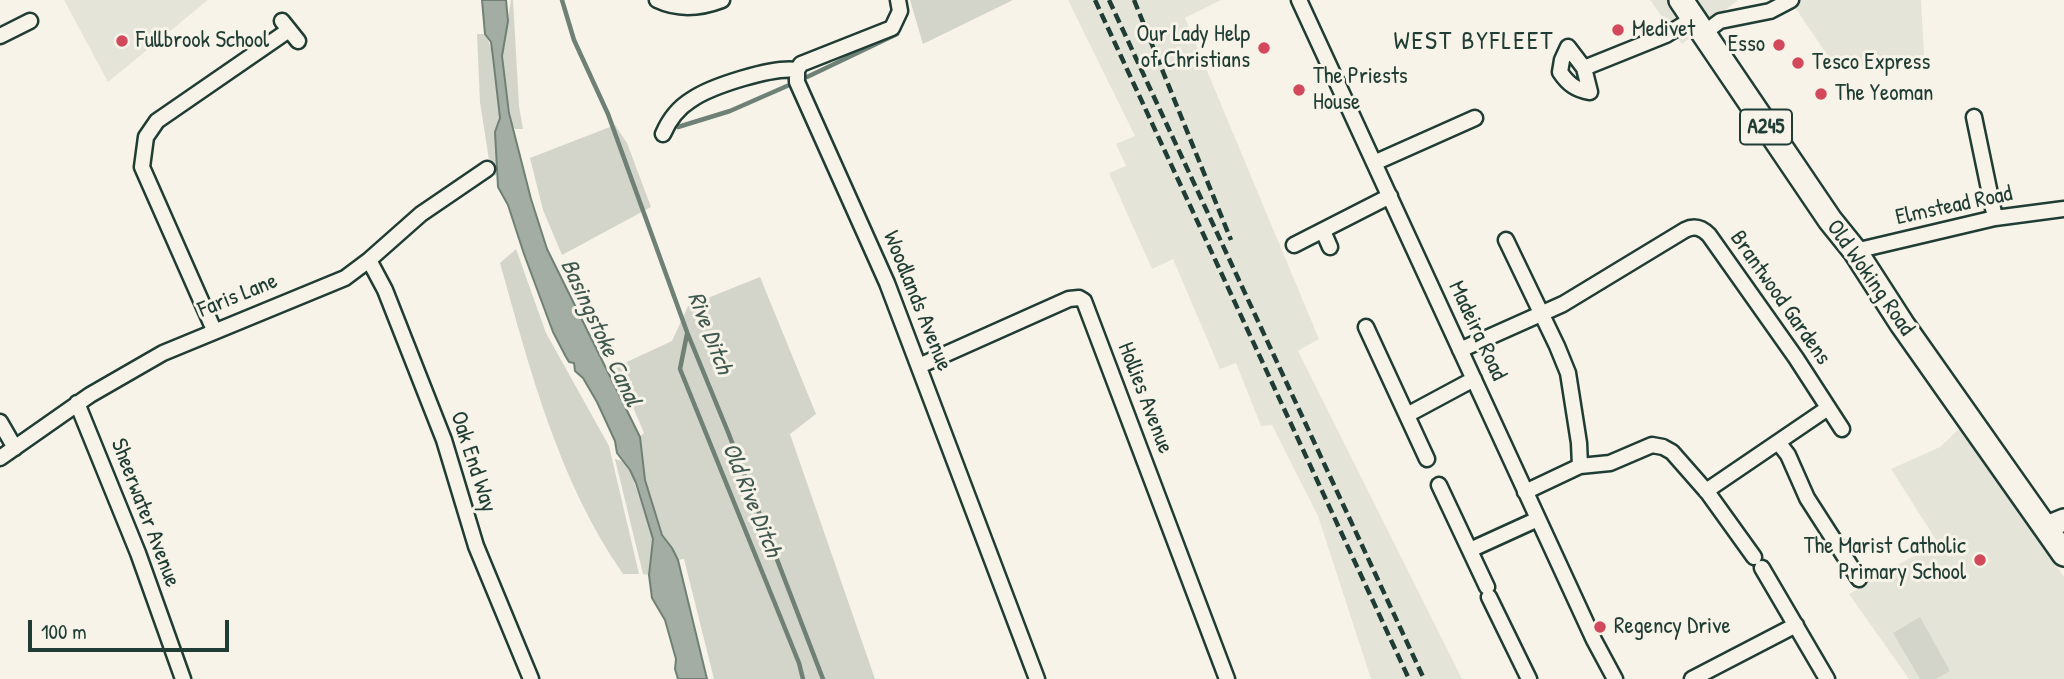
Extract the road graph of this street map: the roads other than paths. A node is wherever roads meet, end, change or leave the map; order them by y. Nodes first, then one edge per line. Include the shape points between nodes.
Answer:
1 (657, 0) edge
2 (722, 0) edge
3 (898, 0) edge
4 (1300, 0) edge
5 (1791, 0) edge
6 (1693, 17) edge
7 (30, 21) dead end
8 (290, 31) dead end
9 (0, 36) edge
10 (1584, 68) dead end
11 (797, 70) junction
12 (1974, 117) dead end
13 (1475, 118) dead end
14 (663, 134) dead end
15 (1374, 163) junction
16 (486, 169) dead end
17 (1390, 196) junction
18 (2064, 209) edge
19 (1995, 218) junction
20 (1323, 231) junction
21 (1506, 240) dead end
22 (1294, 245) dead end
23 (1330, 247) dead end
24 (1855, 251) junction
25 (369, 260) junction
26 (1542, 314) junction
27 (1366, 327) dead end
28 (214, 330) junction
29 (1460, 350) junction
30 (919, 366) junction
31 (1474, 379) junction
32 (78, 403) junction
33 (1828, 408) junction
34 (1407, 415) junction
35 (0, 422) edge
36 (1842, 429) dead end
37 (1778, 442) junction
38 (15, 448) junction
39 (0, 458) edge
40 (1427, 459) dead end
41 (1580, 466) junction
42 (1439, 485) dead end
43 (1706, 491) junction
44 (1525, 492) junction
45 (1538, 519) junction
46 (2055, 523) edge
47 (1470, 550) junction
48 (2064, 554) edge
49 (1859, 579) dead end
50 (1796, 625) junction
51 (183, 679) edge
52 (531, 679) edge
53 (1037, 679) edge
54 (1227, 679) edge
55 (1529, 679) edge
56 (1615, 679) edge
57 (1692, 679) edge
58 (1827, 679) edge

1 - 2 street via 686,7
3 - 11 street via 900,11 892,28 803,63
4 - 15 street, Madeira Road
5 - 6 street via 1770,10 1720,21
6 - 10 street via 1666,36
6 - 24 main road, Old Woking Road / A245 via 1829,220
7 - 9 street
8 - 28 street via 156,121 146,137 142,167
11 - 14 street via 761,73 696,97 674,116
11 - 30 street, Woodlands Avenue via 799,87
12 - 19 street
13 - 15 street
15 - 17 street, Madeira Road
16 - 25 street, Faris Lane via 421,214
17 - 20 street
17 - 29 street, Madeira Road
18 - 19 street, Elmstead Road
19 - 24 street, Elmstead Road
20 - 22 street
20 - 23 street
21 - 26 street
24 - 46 main road, Old Woking Road / A245 via 1977,432
25 - 28 street, Faris Lane via 345,278
25 - 52 street, Oak End Way via 444,440 476,546
26 - 29 street, Brantwood Gardens
26 - 33 street, Brantwood Gardens via 1599,285 1685,230 1699,228 1709,235
26 - 41 street via 1568,373
27 - 34 street
28 - 32 street, Faris Lane via 163,353
29 - 31 street, Madeira Road
30 - 53 street, Woodlands Avenue
30 - 54 street, Hollies Avenue via 1069,299 1084,301
31 - 34 street
31 - 44 street, Madeira Road
32 - 38 street, Faris Lane
32 - 51 street, Sheerwater Avenue
33 - 36 street, Brantwood Gardens
33 - 37 street
34 - 40 street
35 - 38 street
37 - 43 street
37 - 49 street via 1807,498
38 - 39 street, Faris Lane
41 - 43 street via 1610,463 1652,445 1663,447
41 - 44 street
42 - 47 street
43 - 50 street
44 - 45 street, Madeira Road
45 - 47 street
45 - 56 street, Madeira Road
46 - 48 main road, Old Woking Road / A245
47 - 55 street
50 - 57 street
50 - 58 street

